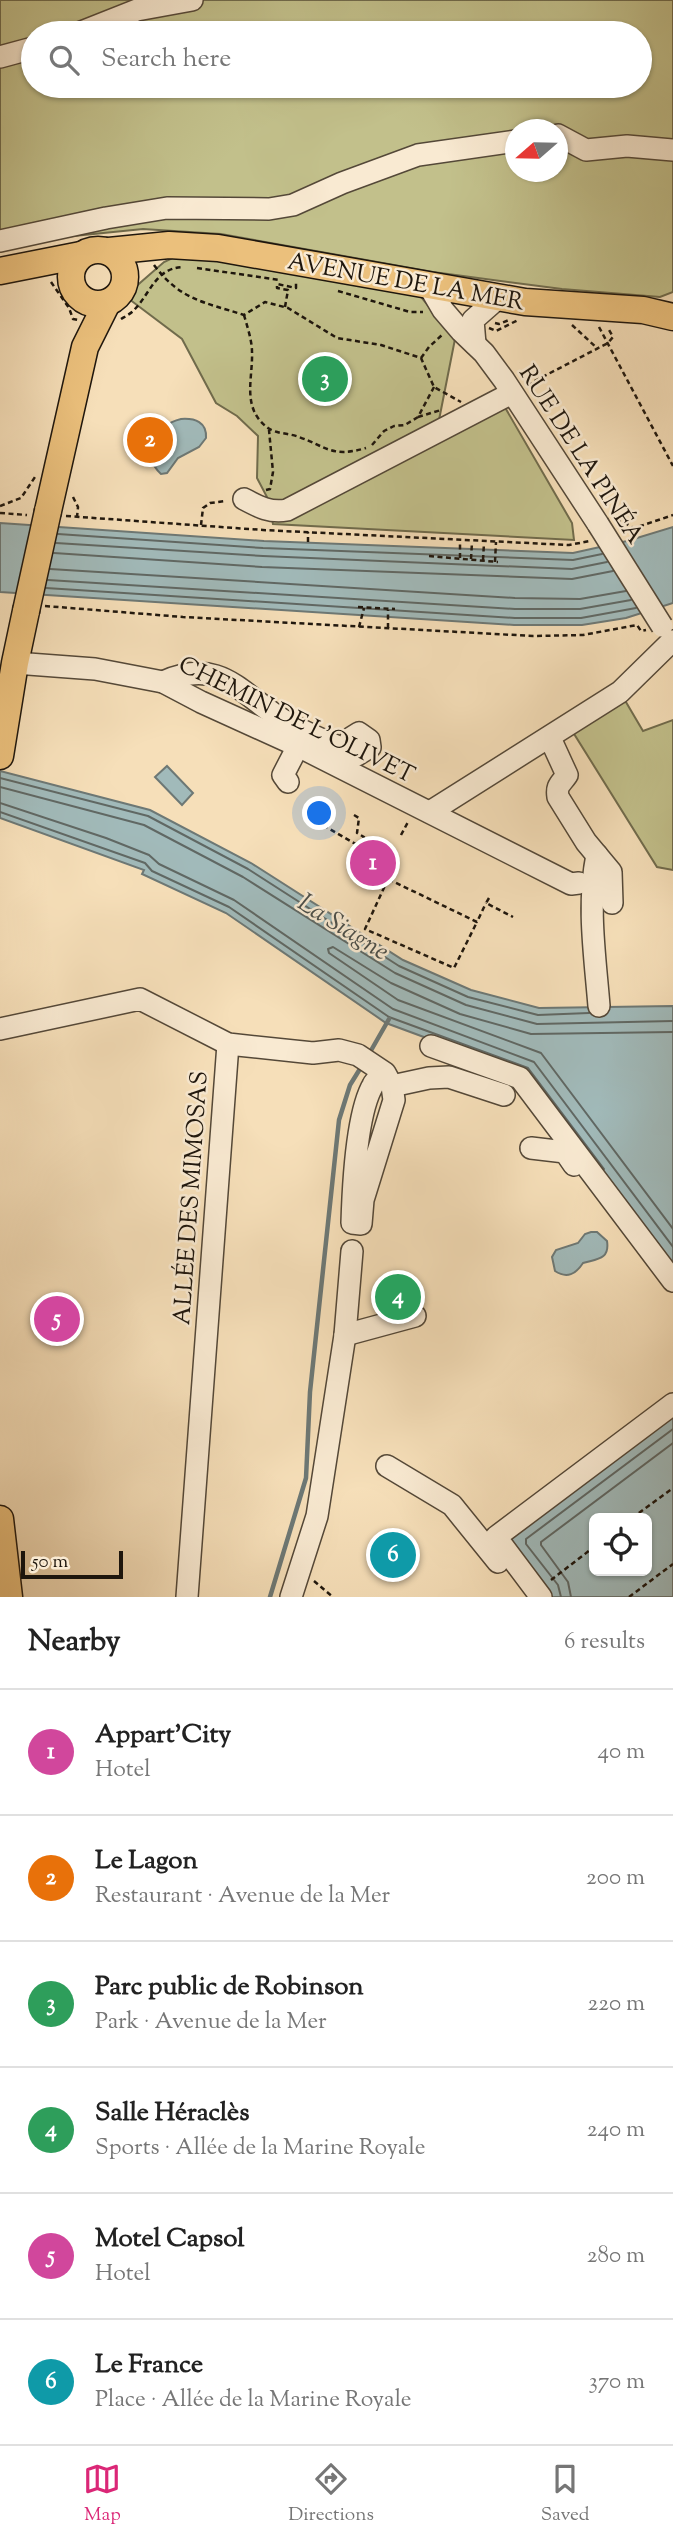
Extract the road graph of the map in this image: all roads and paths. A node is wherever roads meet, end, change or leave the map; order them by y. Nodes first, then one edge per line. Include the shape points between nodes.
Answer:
1 (192, 0) edge
2 (109, 21) edge
3 (21, 51) edge
4 (0, 57) edge
5 (568, 140) edge
6 (505, 143) edge
7 (673, 150) edge
8 (0, 241) edge
9 (109, 251) junction
10 (159, 258) junction
11 (0, 271) edge
12 (59, 280) junction
13 (125, 282) junction
14 (332, 289) dead end
15 (466, 293) junction
16 (498, 298) junction
17 (426, 299) junction
18 (673, 304) edge
19 (285, 307) junction
20 (643, 310) junction
21 (109, 313) junction
22 (244, 315) junction
23 (525, 317) dead end
24 (673, 317) edge
25 (73, 319) dead end
26 (458, 319) junction
27 (604, 321) dead end
28 (564, 323) dead end
29 (593, 324) dead end
30 (608, 343) junction
31 (85, 347) junction
32 (598, 349) junction
33 (421, 358) junction
34 (434, 387) junction
35 (512, 393) junction
36 (475, 412) junction
37 (673, 466) edge
38 (57, 469) junction
39 (244, 499) dead end
40 (0, 506) edge
41 (0, 513) edge
42 (50, 514) junction
43 (673, 515) edge
44 (308, 532) junction
45 (604, 532) junction
46 (460, 540) junction
47 (472, 541) junction
48 (484, 541) junction
49 (307, 542) dead end
50 (496, 542) junction
51 (429, 556) dead end
52 (460, 558) junction
53 (471, 559) junction
54 (483, 560) junction
55 (358, 607) dead end
56 (364, 608) junction
57 (388, 608) junction
58 (33, 609) junction
59 (395, 609) dead end
60 (637, 625) dead end
61 (359, 627) junction
62 (388, 628) junction
63 (669, 637) edge
64 (15, 663) junction
65 (163, 681) junction
66 (550, 738) junction
67 (298, 746) junction
68 (347, 751) dead end
69 (0, 756) edge
70 (288, 782) dead end
71 (430, 812) junction
72 (354, 815) dead end
73 (316, 821) dead end
74 (359, 846) junction
75 (597, 855) junction
76 (388, 879) junction
77 (579, 883) dead end
78 (489, 898) dead end
79 (612, 903) dead end
80 (486, 904) junction
81 (513, 917) dead end
82 (477, 922) junction
83 (598, 1006) dead end
84 (0, 1029) edge
85 (228, 1044) junction
86 (431, 1046) dead end
87 (377, 1070) junction
88 (504, 1095) dead end
89 (531, 1148) dead end
90 (352, 1223) dead end
91 (352, 1251) dead end
92 (673, 1281) edge
93 (673, 1296) edge
94 (415, 1316) dead end
95 (345, 1335) junction
96 (673, 1391) edge
97 (673, 1404) edge
98 (387, 1466) dead end
99 (673, 1488) edge
100 (639, 1513) edge
101 (0, 1519) edge
102 (477, 1534) junction
103 (589, 1551) edge
104 (673, 1564) edge
105 (299, 1573) junction
106 (546, 1588) edge
107 (9, 1597) edge
108 (187, 1597) edge
109 (291, 1597) edge
110 (333, 1597) edge
111 (525, 1597) edge
112 (629, 1597) edge

1 - 2 street via 137,10
3 - 4 street
5 - 7 street via 586,149
6 - 8 street via 418,155 293,205 167,208
9 - 10 main road, AVENUE DE LA MER
9 - 12 main road, AVENUE DE LA MER via 94,249 80,255
9 - 13 main road via 121,260
10 - 13 main road
10 - 17 main road, AVENUE DE LA MER via 218,247
10 - 19 path via 175,267 296,282 296,288 277,284 277,288 288,290
10 - 21 path via 135,310
10 - 22 path via 169,284 189,297
11 - 12 main road
12 - 21 main road
12 - 25 path via 53,284
12 - 31 main road
13 - 21 main road
14 - 17 path via 410,312
15 - 16 main road, AVENUE DE LA MER
15 - 17 main road, AVENUE DE LA MER
15 - 26 street, RUE DE LA PINÉA
16 - 20 main road, AVENUE DE LA MER via 551,306
16 - 26 street
17 - 26 street
18 - 20 main road, AVENUE DE LA MER
19 - 22 path via 265,302
19 - 33 path via 337,338
20 - 24 main road, AVENUE DE LA MER
21 - 31 main road
22 - 34 path via 253,350 249,402 269,429 336,452 363,449 384,431 418,416
23 - 26 path via 496,331
26 - 33 path
26 - 35 street, RUE DE LA PINÉA
27 - 30 path via 613,337
28 - 32 path via 574,326
29 - 30 path via 600,327
30 - 32 path
30 - 37 path
31 - 38 main road
32 - 35 path
33 - 34 path
34 - 36 path
35 - 36 street
35 - 45 street, RUE DE LA PINÉA
36 - 39 street via 287,510 263,509
38 - 40 path via 39,472 21,498
38 - 42 main road
41 - 42 path
42 - 44 path
42 - 58 main road, bridge
43 - 45 path
44 - 46 path
44 - 49 path
45 - 50 path via 569,545
45 - 63 street, RUE DE LA PINÉA, bridge
46 - 47 path
46 - 52 path
47 - 48 path
47 - 53 path
48 - 50 path
48 - 54 path
50 - 54 path via 497,562
51 - 52 path
52 - 53 path
53 - 54 path
55 - 56 path
56 - 57 path
56 - 61 path
57 - 59 path
57 - 62 path
58 - 61 path
58 - 64 main road
60 - 62 path via 583,635 533,636
61 - 62 path
63 - 66 street via 620,692
64 - 65 street, CHEMIN DE L'OLIVET via 95,668
64 - 69 main road
65 - 67 street, CHEMIN DE L'OLIVET
65 - 68 street via 203,672 239,686 286,722
66 - 71 street
66 - 75 street via 567,775 556,790 558,797
67 - 70 street via 282,775
67 - 71 street, CHEMIN DE L'OLIVET
71 - 77 street, CHEMIN DE L'OLIVET via 571,884
72 - 74 path via 359,818 357,833 364,837
73 - 74 path
74 - 76 path via 371,853 369,858 384,863 381,870 391,874
75 - 79 street via 611,872
75 - 83 street via 593,928
76 - 82 path
76 - 82 path via 365,929 454,968
78 - 80 path
80 - 81 path
80 - 82 path
84 - 85 street, ALLÉE DES MIMOSAS via 140,999
85 - 87 street via 313,1053 339,1050
85 - 108 street, ALLÉE DES MIMOSAS
86 - 92 street via 520,1078
87 - 88 street via 449,1077
87 - 90 street via 355,1169
89 - 93 street via 565,1152
91 - 95 street
94 - 95 street
95 - 105 street via 317,1516
96 - 102 street via 485,1534
97 - 106 street via 496,1537
98 - 102 street via 452,1504
99 - 100 path
101 - 107 main road
102 - 111 street
103 - 106 path
104 - 112 path
105 - 109 street
105 - 110 path

